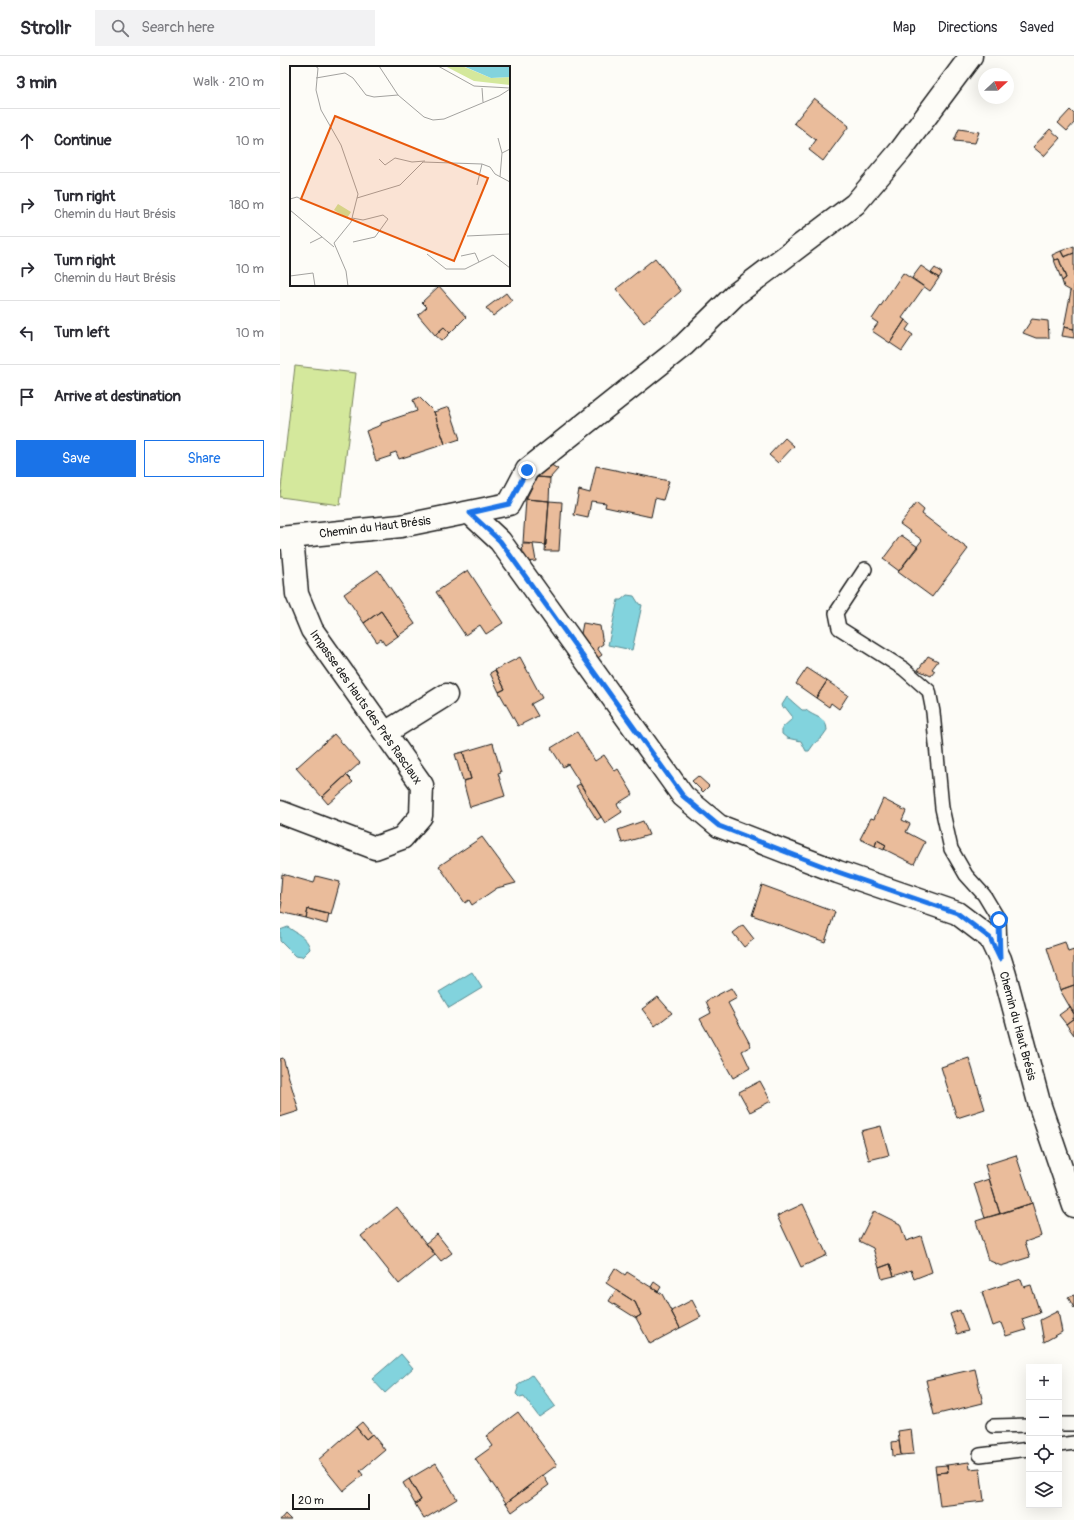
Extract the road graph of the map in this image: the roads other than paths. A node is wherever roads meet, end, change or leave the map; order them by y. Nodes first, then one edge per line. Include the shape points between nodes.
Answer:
1 (971, 56) edge
2 (470, 513) junction
3 (286, 537) edge
4 (865, 569) dead end
5 (446, 695) dead end
6 (385, 733) junction
7 (280, 812) edge
8 (1000, 959) junction
9 (1074, 1206) edge
10 (1062, 1424) edge
11 (1074, 1424) edge
12 (1026, 1425) edge
13 (993, 1426) dead end
14 (1074, 1443) edge
15 (1062, 1445) edge
16 (1026, 1449) edge
17 (980, 1455) dead end

1 - 2 street, Chemin du Haut Brésis via 901,150 855,204 736,294 684,345 527,470 509,504
2 - 3 street, Chemin du Haut Brésis via 401,526
2 - 8 street, Chemin du Haut Brésis via 500,541 683,796 719,826 838,872 957,913 990,938
3 - 6 street, Impasse des Hauts des Près Rasclaux via 297,594 312,630
4 - 8 lane via 836,612 839,628 904,669 929,691 942,808 951,849 966,875 984,895 999,920
5 - 6 street
6 - 7 street, Impasse des Hauts des Près Rasclaux via 422,785 421,816 402,838 375,848
8 - 9 street, Chemin du Haut Brésis via 1040,1106
10 - 11 lane
12 - 13 lane
14 - 15 lane
16 - 17 lane

